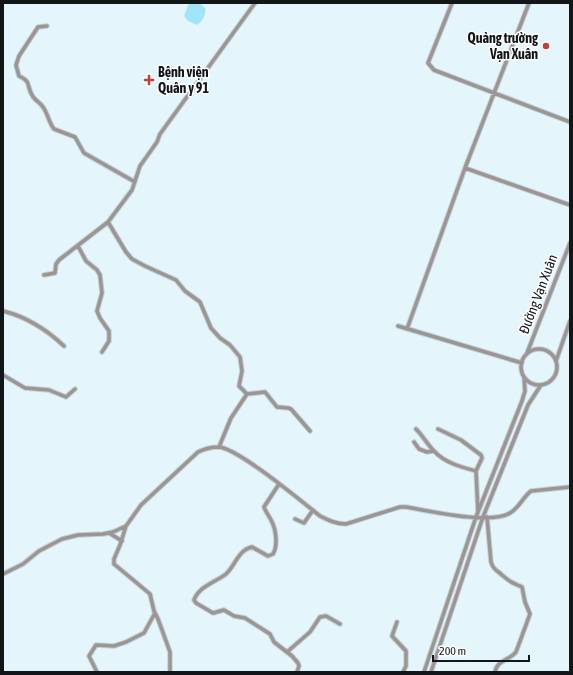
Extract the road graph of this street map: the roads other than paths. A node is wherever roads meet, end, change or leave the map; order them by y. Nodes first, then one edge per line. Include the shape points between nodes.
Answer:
1 (255, 3) edge
2 (452, 3) edge
3 (529, 3) edge
4 (47, 26) dead end
5 (495, 92) junction
6 (570, 122) edge
7 (465, 168) junction
8 (135, 182) junction
9 (570, 205) edge
10 (108, 222) junction
11 (570, 243) edge
12 (78, 246) junction
13 (44, 275) dead end
14 (3, 311) edge
15 (570, 321) edge
16 (398, 326) dead end
17 (407, 329) junction
18 (64, 346) dead end
19 (102, 352) dead end
20 (528, 354) junction
21 (556, 360) junction
22 (522, 362) junction
23 (3, 375) edge
24 (524, 377) junction
25 (542, 385) junction
26 (75, 389) dead end
27 (247, 394) junction
28 (416, 429) dead end
29 (438, 429) dead end
30 (310, 431) dead end
31 (414, 442) dead end
32 (219, 447) junction
33 (434, 451) junction
34 (476, 471) junction
35 (278, 484) junction
36 (570, 487) edge
37 (313, 510) junction
38 (478, 513) junction
39 (476, 517) junction
40 (485, 517) junction
41 (295, 519) dead end
42 (126, 526) junction
43 (108, 533) junction
44 (122, 541) junction
45 (3, 574) edge
46 (155, 613) junction
47 (397, 622) dead end
48 (340, 624) dead end
49 (287, 652) junction
50 (97, 672) edge
51 (170, 672) edge
52 (297, 672) edge
53 (403, 672) edge
54 (424, 672) edge
55 (432, 672) edge
56 (495, 672) edge

1 - 8 street via 160,134 140,166
2 - 5 street via 428,63 434,70
3 - 5 street
4 - 8 street via 38,27 19,56 16,65 19,76 27,80 31,95 41,105 54,129 75,137 84,153
5 - 6 street
5 - 7 street
7 - 9 street
7 - 17 street
8 - 10 street
10 - 12 street
10 - 27 street via 132,259 176,280 200,302 209,325 238,355 242,363 239,386
11 - 20 street, Đường Vạn Xuân
12 - 13 street via 57,262 55,273
12 - 19 street via 86,261 100,275 102,293 98,311 109,331 109,341
14 - 18 street via 20,316 49,332
15 - 21 street
16 - 17 street
17 - 22 street
20 - 21 street via 532,350 544,350
20 - 22 street
21 - 25 street via 555,376 547,384
22 - 24 street via 521,370
23 - 26 street via 25,388 49,390 66,397
24 - 25 street via 528,382
24 - 38 street via 525,391 522,401
25 - 40 street via 528,405
27 - 30 street via 265,392 277,407 290,408
27 - 32 street via 231,418
28 - 33 street
29 - 34 street via 461,440 481,455
31 - 33 street via 419,449
32 - 35 street via 238,455
32 - 42 street via 198,452 141,505
33 - 34 street via 457,466
34 - 38 street
35 - 37 street
35 - 49 street via 264,508 275,530 276,546 273,554 268,556 254,548 247,549 236,559 227,573 211,582 194,600 213,614 223,610 245,618 270,634 274,642
36 - 40 street via 531,490 509,514
37 - 39 street via 333,522 342,524 406,506
37 - 41 street via 304,523
38 - 39 street
39 - 40 street
39 - 54 street
40 - 55 street
40 - 56 street via 493,569 509,582 522,587 530,614 516,652 498,664
42 - 43 street
42 - 44 street
43 - 44 street
43 - 45 street via 62,539
44 - 46 street via 114,564 150,594
46 - 50 street via 144,633 114,646 96,645 89,656
46 - 51 street via 170,652
47 - 53 street via 392,636 406,651 406,666
48 - 49 street via 326,616 318,618 310,632
49 - 52 street via 299,664

